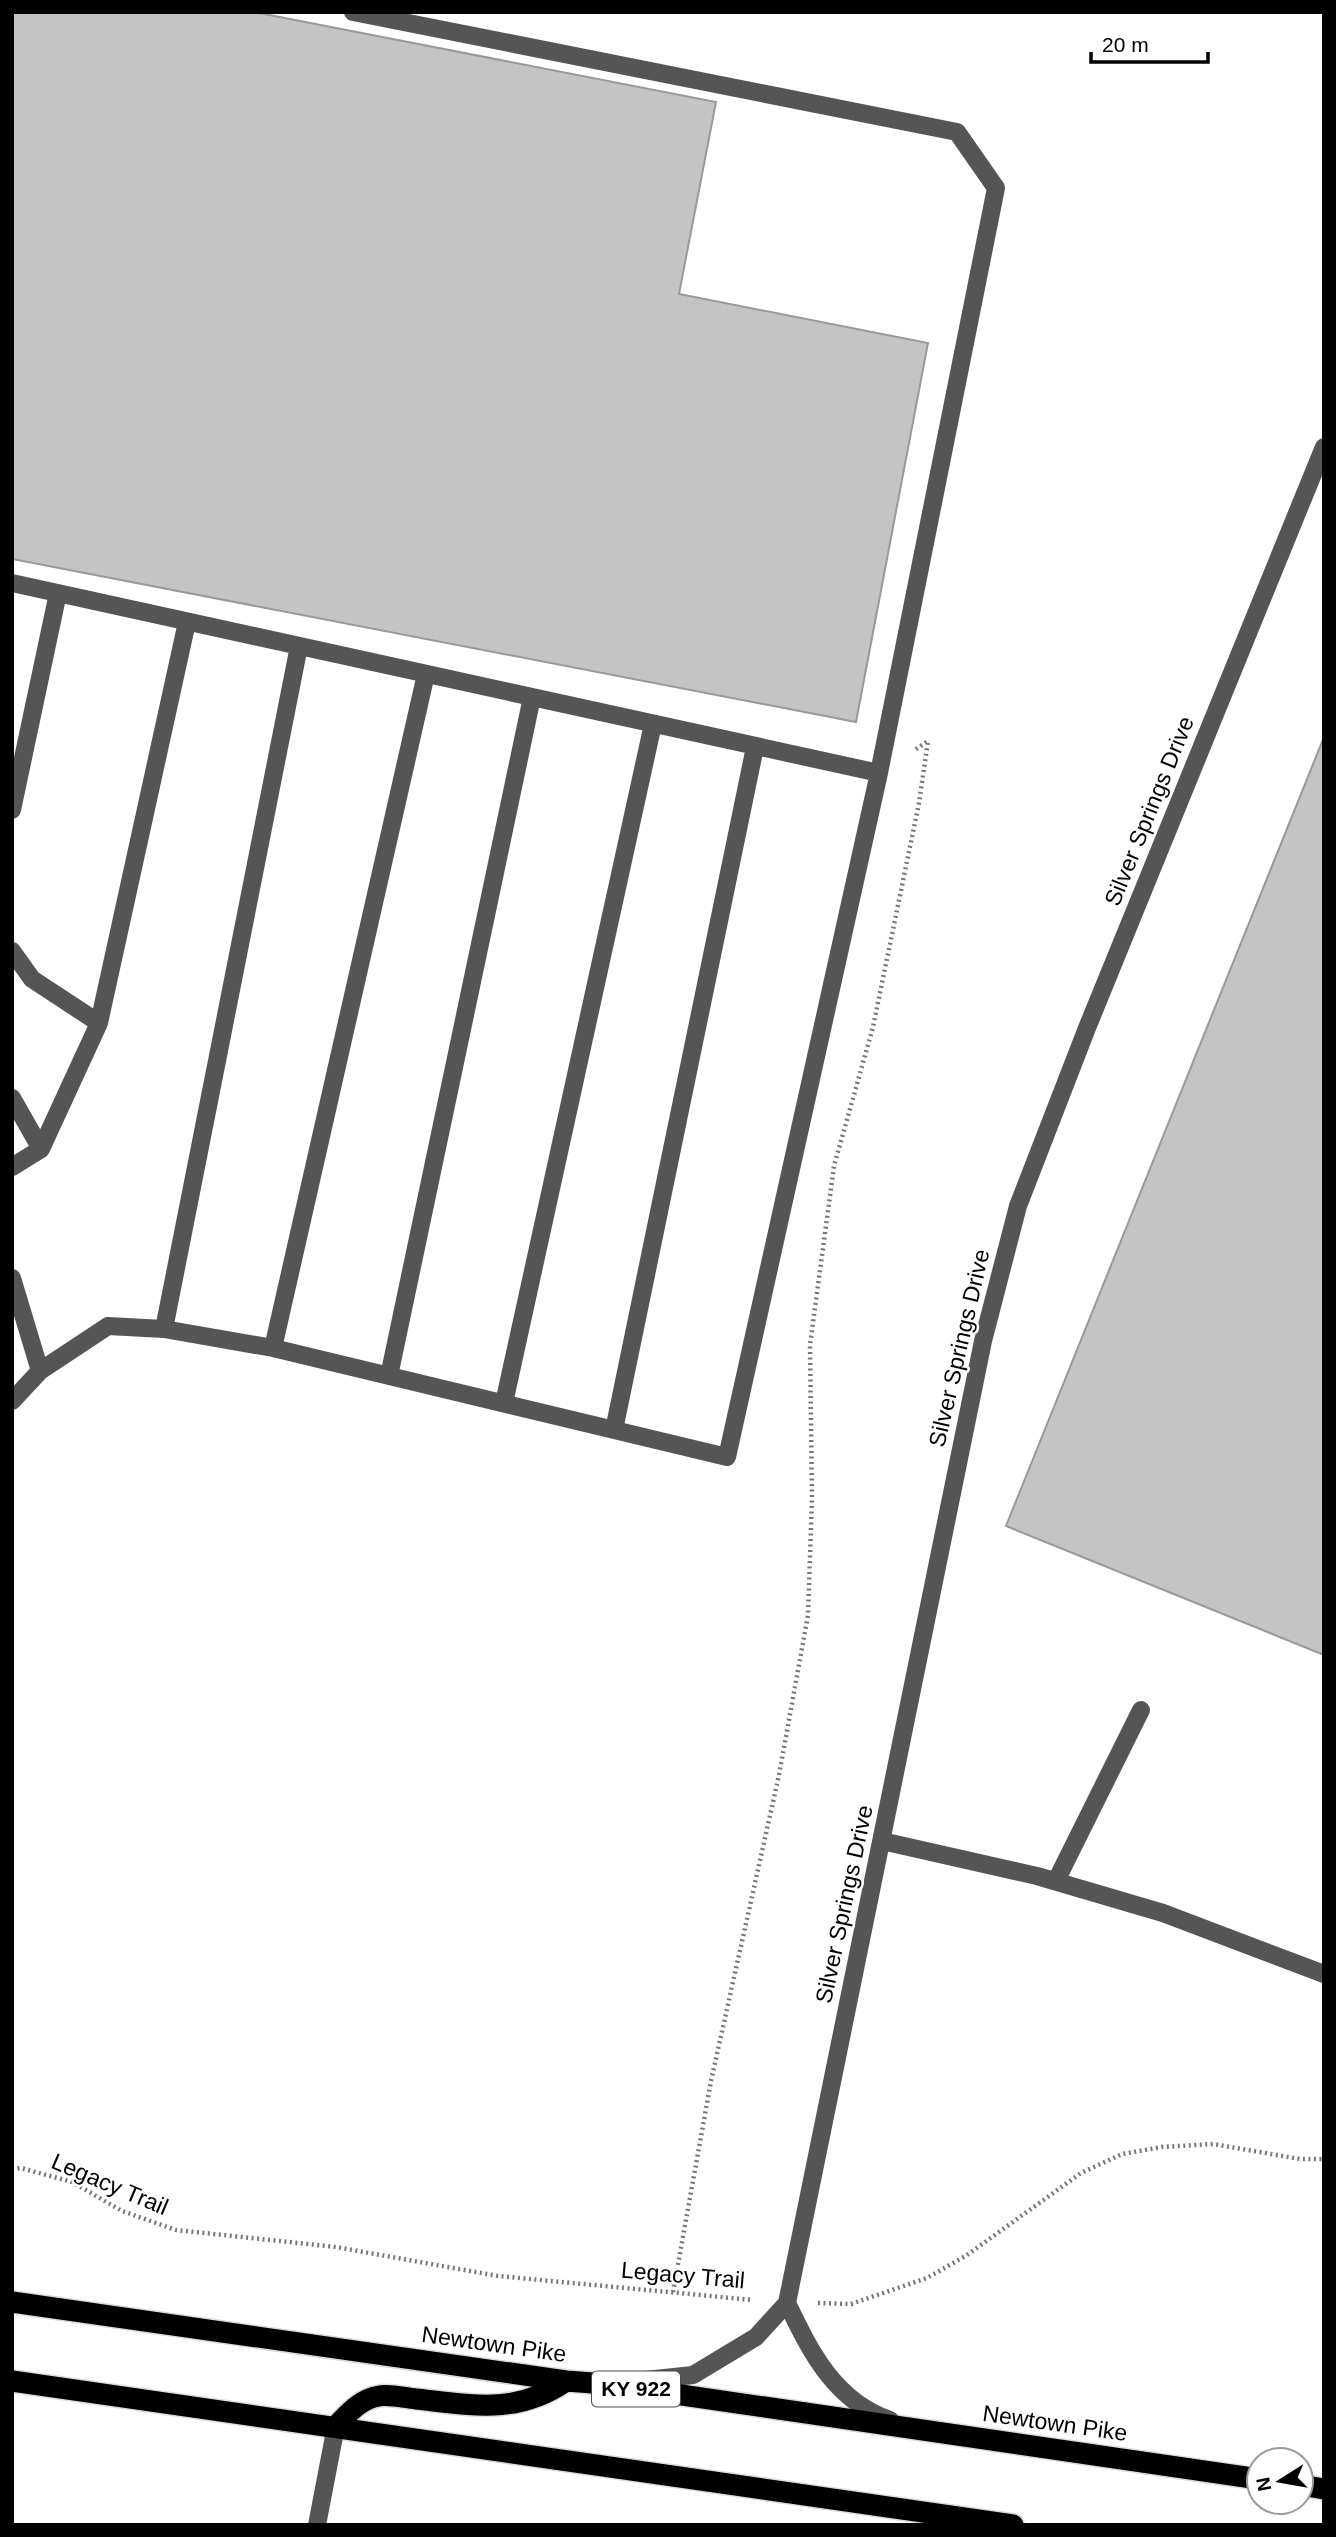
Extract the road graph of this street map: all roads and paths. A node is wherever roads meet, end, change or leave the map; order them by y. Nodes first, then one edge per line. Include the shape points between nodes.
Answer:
1 (353, 12) edge
2 (1324, 447) edge
3 (12, 583) edge
4 (58, 593) junction
5 (187, 622) junction
6 (299, 646) junction
7 (426, 674) junction
8 (531, 697) junction
9 (653, 724) junction
10 (755, 747) junction
11 (879, 773) junction
12 (12, 810) edge
13 (12, 951) edge
14 (99, 1023) junction
15 (12, 1098) edge
16 (41, 1149) junction
17 (12, 1167) edge
18 (12, 1278) edge
19 (164, 1329) junction
20 (273, 1348) junction
21 (40, 1371) junction
22 (389, 1376) junction
23 (12, 1401) edge
24 (504, 1403) junction
25 (614, 1430) junction
26 (1140, 1710) dead end
27 (882, 1841) junction
28 (1056, 1881) junction
29 (1324, 1975) edge
30 (1324, 2159) edge
31 (12, 2169) edge
32 (673, 2292) junction
33 (12, 2302) edge
34 (787, 2303) junction
35 (12, 2381) edge
36 (566, 2381) junction
37 (606, 2384) junction
38 (336, 2426) junction
39 (921, 2430) junction
40 (1245, 2477) edge
41 (317, 2525) edge
42 (1013, 2525) edge

1 - 11 street via 957,132 996,188
2 - 27 street, Silver Springs Drive via 1018,1206 983,1341
3 - 4 street
4 - 5 street
4 - 12 street
5 - 6 street
5 - 14 street
6 - 7 street
6 - 19 street
7 - 8 street
7 - 20 street
8 - 9 street
8 - 22 street
9 - 10 street
9 - 24 street
10 - 11 street
10 - 25 street
11 - 25 street via 727,1457
11 - 32 path via 928,741 873,1027 834,1166 810,1345 808,1615 779,1775 711,2081
13 - 14 street via 32,979
14 - 16 street
15 - 16 street
16 - 17 street
18 - 21 street
19 - 20 street
19 - 21 street via 108,1326
20 - 22 street
21 - 23 street
22 - 24 street
24 - 25 street
26 - 28 street
27 - 28 street
27 - 34 street, Silver Springs Drive
28 - 29 street via 1163,1913
30 - 34 path, Legacy Trail via 1213,2144 1122,2154 1081,2173 967,2255 927,2278 851,2304
31 - 32 path, Legacy Trail via 72,2182 122,2211 176,2230 336,2247 498,2276
32 - 34 path, Legacy Trail
33 - 36 highway, Newtown Pike / KY 922
34 - 37 street via 756,2337 693,2375
34 - 39 street via 831,2381 870,2413
35 - 38 highway
36 - 37 highway, Newtown Pike / KY 922
36 - 38 highway via 547,2395 509,2405 479,2407 379,2396 357,2405
37 - 39 highway, Newtown Pike / KY 922
38 - 41 street
38 - 42 highway
39 - 40 highway, Newtown Pike / KY 922

